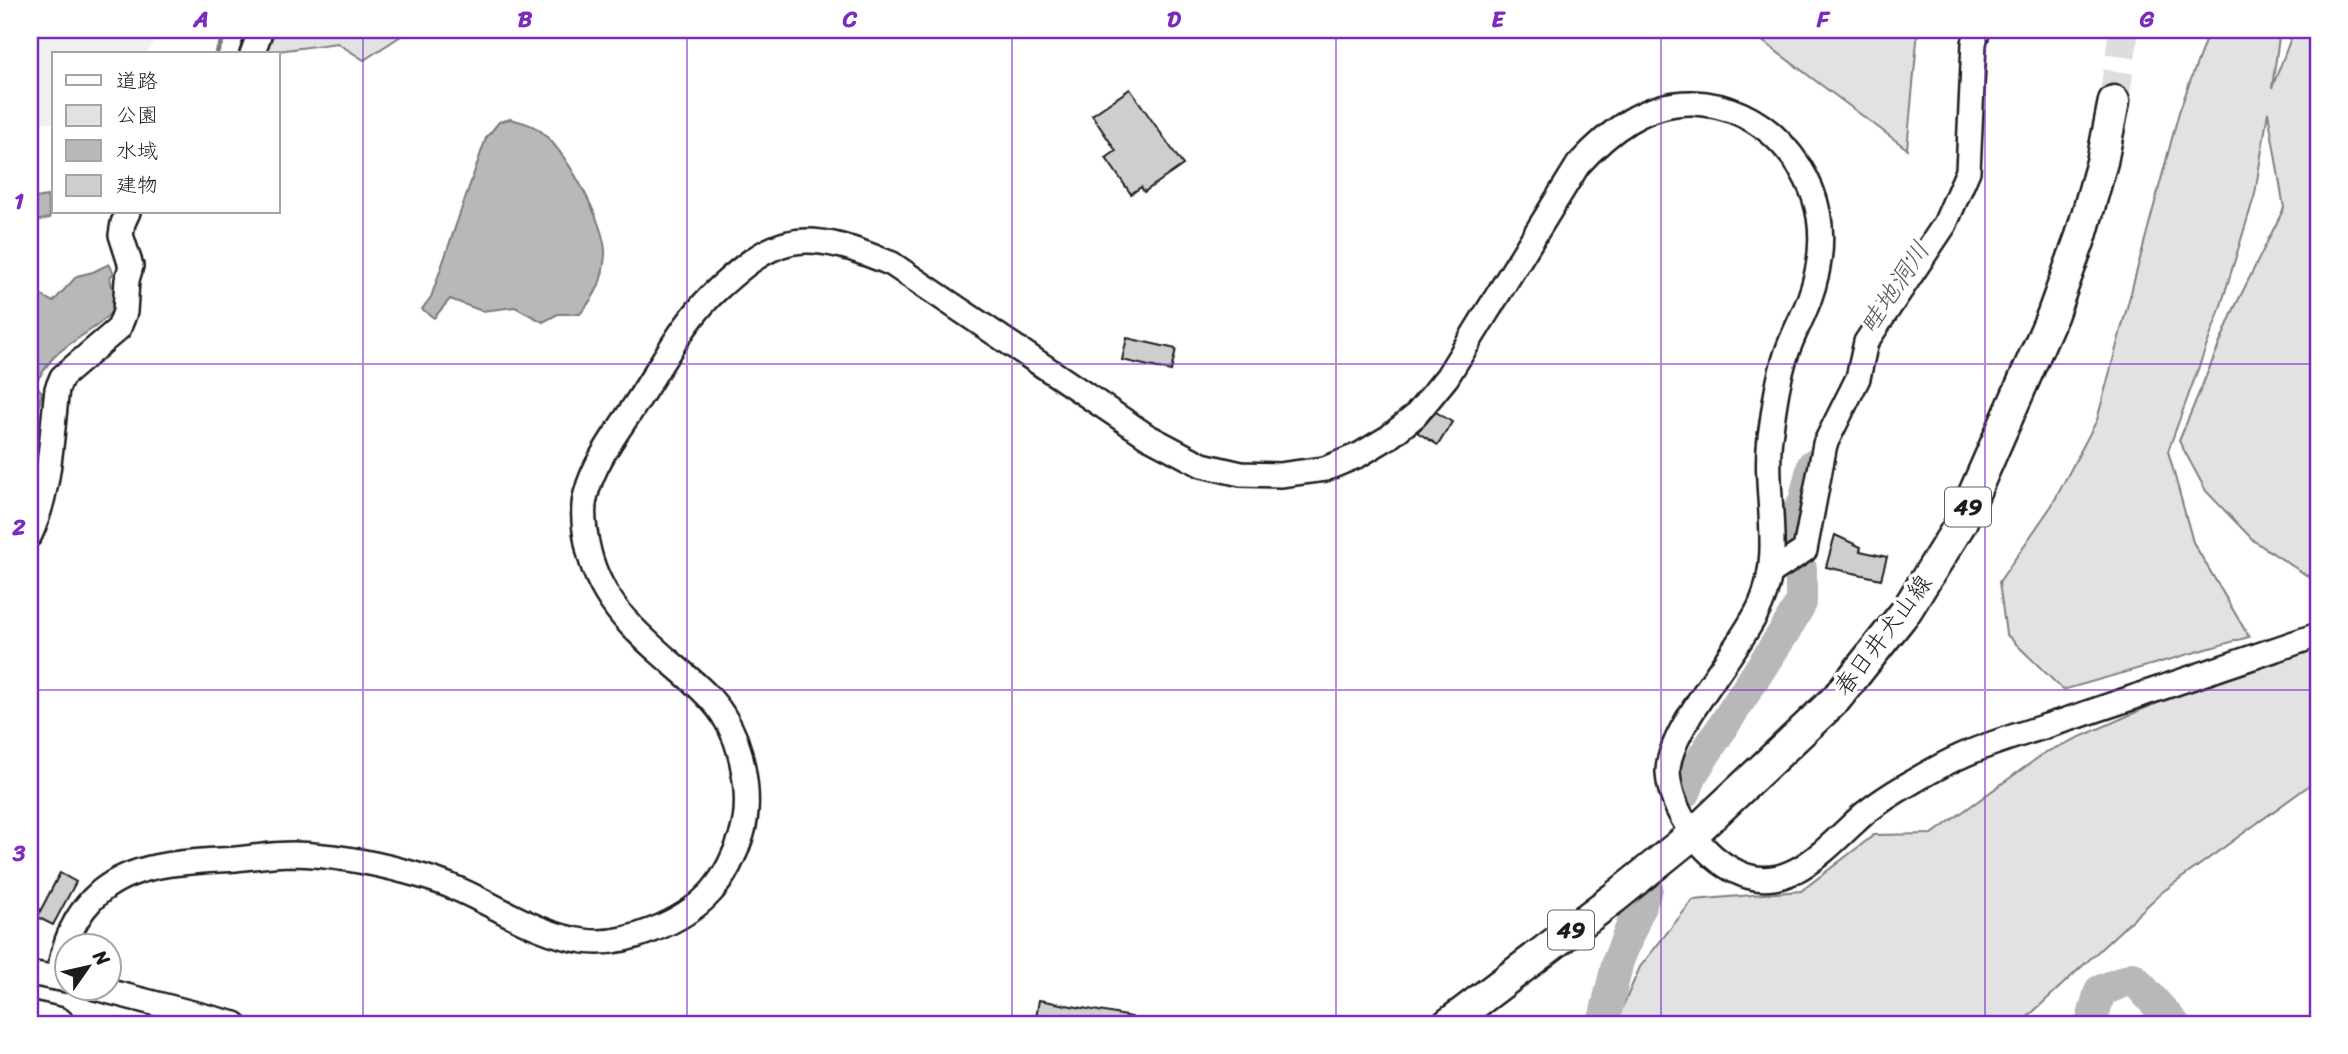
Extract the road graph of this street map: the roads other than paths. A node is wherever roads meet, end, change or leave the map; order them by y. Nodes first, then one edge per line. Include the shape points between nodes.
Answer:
1 (261, 30) edge
2 (1978, 30) edge
3 (253, 52) edge
4 (2113, 101) tunnel mouth
5 (127, 214) edge
6 (30, 534) edge
7 (1770, 573) junction
8 (2318, 635) edge
9 (1692, 835) junction
10 (70, 932) edge
11 (30, 973) edge
12 (52, 977) edge
13 (122, 995) edge
14 (30, 1018) edge
15 (57, 1024) edge
16 (235, 1024) edge
17 (1448, 1024) edge

1 - 3 street
2 - 7 street via 1968,171 1945,224 1866,342 1857,378 1825,444 1805,550
4 - 9 main road, 春日井犬山線 / 49 via 2102,162 2057,304 1961,523 1906,611 1836,699
5 - 6 street via 121,235 131,266 125,312 119,328 62,377 50,468
7 - 9 street via 1748,628 1674,743 1668,772 1676,805
7 - 10 street via 1773,532 1768,453 1777,385 1810,298 1820,256 1821,222 1812,188 1793,156 1754,120 1728,108 1691,103 1652,109 1600,142 1578,165 1447,377 1415,416 1390,437 1325,469 1241,474 1202,465 1147,436 892,264 854,248 790,242 759,256 733,276 691,319 602,456 584,497 585,537 594,574 611,604 723,714 740,752 747,786 743,831 713,891 662,926 626,939 588,942 555,934 458,889 406,872 347,859 293,854 169,864 130,874 101,891
8 - 9 street via 1961,756 1867,812 1818,857 1791,874 1764,879 1741,875 1717,861
9 - 17 main road, 春日井犬山線 / 49
11 - 12 street
13 - 16 street
14 - 15 highway

